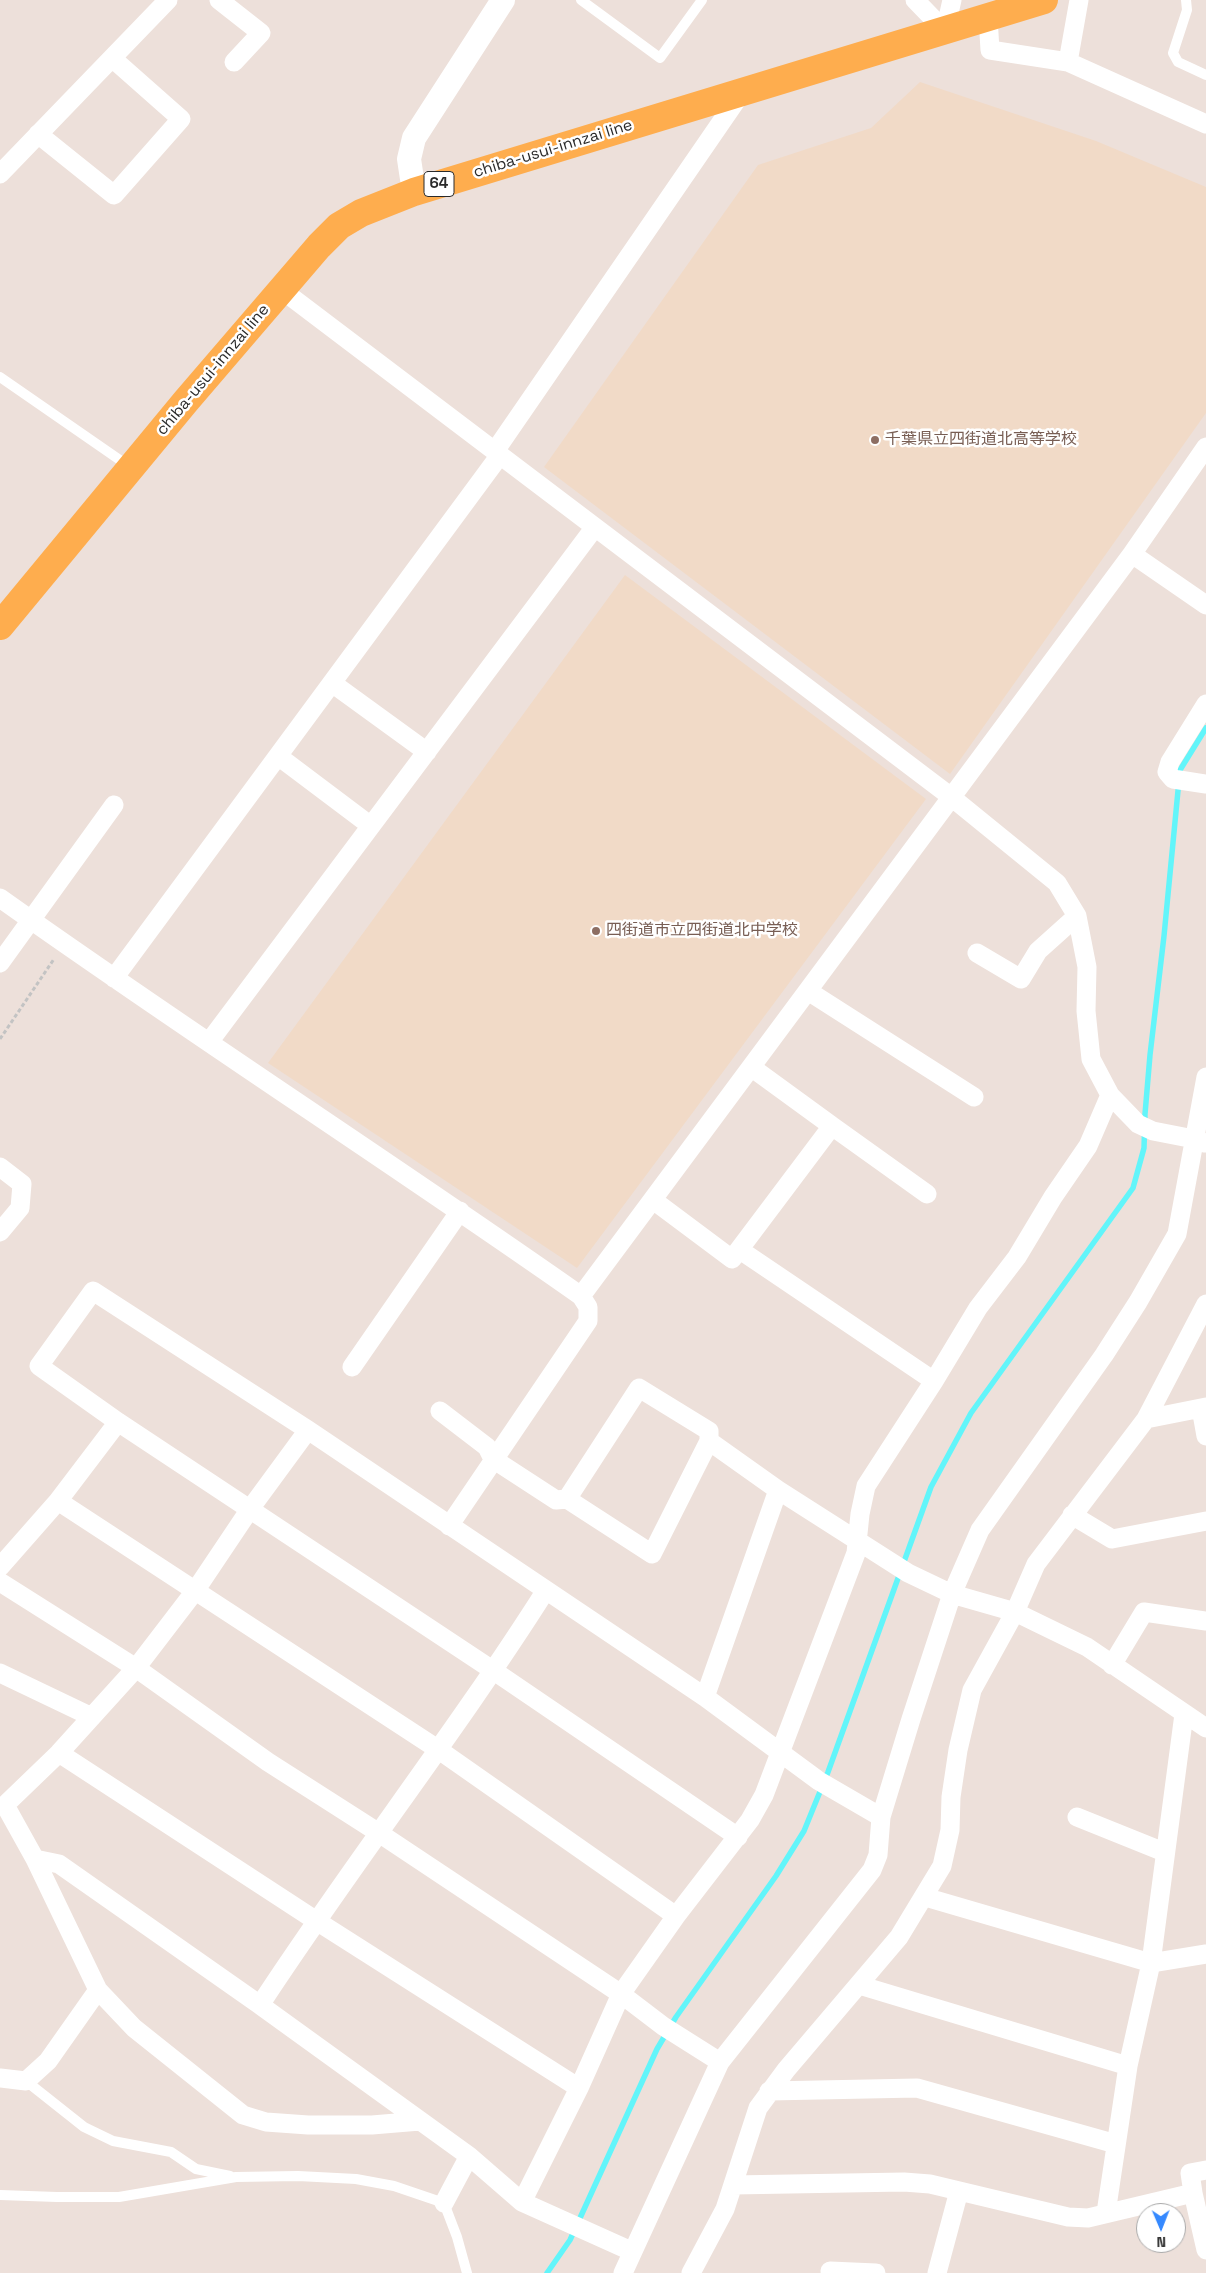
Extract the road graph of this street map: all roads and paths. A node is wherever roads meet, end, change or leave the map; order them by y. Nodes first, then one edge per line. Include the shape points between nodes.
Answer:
1 (168, 0) edge
2 (220, 0) edge
3 (503, 0) edge
4 (581, 0) edge
5 (702, 0) edge
6 (915, 0) edge
7 (952, 0) edge
8 (1044, 0) edge
9 (1079, 0) edge
10 (1186, 0) edge
11 (988, 17) junction
12 (946, 31) junction
13 (112, 58) junction
14 (234, 62) dead end
15 (1068, 62) junction
16 (1206, 75) edge
17 (742, 92) junction
18 (1206, 124) edge
19 (38, 134) junction
20 (0, 174) edge
21 (414, 192) junction
22 (282, 290) junction
23 (0, 377) edge
24 (1206, 447) edge
25 (498, 453) junction
26 (131, 467) junction
27 (595, 527) junction
28 (1132, 554) junction
29 (1206, 606) edge
30 (0, 626) edge
31 (332, 683) junction
32 (1206, 704) edge
33 (426, 752) junction
34 (278, 756) junction
35 (1206, 784) edge
36 (950, 796) junction
37 (114, 805) dead end
38 (371, 826) junction
39 (0, 898) edge
40 (1077, 916) junction
41 (31, 920) junction
42 (64, 944) junction
43 (977, 953) dead end
44 (0, 963) edge
45 (114, 978) junction
46 (808, 990) junction
47 (0, 1039) edge
48 (209, 1042) junction
49 (751, 1067) junction
50 (1206, 1077) edge
51 (1110, 1095) junction
52 (974, 1097) dead end
53 (832, 1126) junction
54 (1200, 1141) edge
55 (0, 1167) edge
56 (927, 1194) dead end
57 (653, 1200) junction
58 (460, 1211) junction
59 (0, 1232) edge
60 (740, 1250) junction
61 (581, 1296) junction
62 (1206, 1304) edge
63 (352, 1367) dead end
64 (934, 1381) junction
65 (1203, 1408) edge
66 (440, 1412) dead end
67 (1146, 1419) junction
68 (118, 1422) junction
69 (308, 1430) junction
70 (1206, 1436) edge
71 (709, 1441) junction
72 (493, 1459) junction
73 (778, 1490) junction
74 (567, 1499) junction
75 (58, 1501) junction
76 (250, 1509) junction
77 (1072, 1515) junction
78 (1206, 1521) edge
79 (449, 1526) junction
80 (858, 1539) junction
81 (0, 1567) edge
82 (0, 1582) edge
83 (546, 1590) junction
84 (195, 1591) junction
85 (952, 1594) junction
86 (1015, 1612) junction
87 (1206, 1621) edge
88 (1112, 1665) junction
89 (136, 1668) junction
90 (494, 1671) junction
91 (0, 1673) edge
92 (706, 1697) junction
93 (1184, 1714) junction
94 (92, 1717) junction
95 (1206, 1728) edge
96 (439, 1750) junction
97 (59, 1753) junction
98 (781, 1755) junction
99 (881, 1817) junction
100 (1077, 1817) dead end
101 (379, 1833) junction
102 (738, 1837) junction
103 (1164, 1852) junction
104 (35, 1859) junction
105 (925, 1897) junction
106 (676, 1916) junction
107 (315, 1920) junction
108 (1206, 1954) edge
109 (1150, 1963) junction
110 (859, 1985) junction
111 (98, 1990) junction
112 (621, 1994) junction
113 (260, 2004) junction
114 (720, 2062) junction
115 (1128, 2066) junction
116 (0, 2078) edge
117 (26, 2081) junction
118 (579, 2088) junction
119 (769, 2091) junction
120 (420, 2121) junction
121 (1116, 2144) junction
122 (469, 2156) junction
123 (1206, 2170) edge
124 (236, 2178) junction
125 (733, 2185) junction
126 (959, 2191) junction
127 (1193, 2192) junction
128 (0, 2195) edge
129 (522, 2202) junction
130 (444, 2203) junction
131 (1106, 2213) junction
132 (1206, 2250) edge
133 (631, 2252) junction
134 (830, 2272) dead end
135 (467, 2273) edge
136 (622, 2273) edge
137 (691, 2273) edge
138 (876, 2273) edge
139 (937, 2273) edge

1 - 13 street
2 - 14 street via 261,33
3 - 21 street via 414,138 409,159
4 - 5 lane via 660,58
6 - 12 street
7 - 12 street
8 - 11 main road, chiba-usui-innzai line / 64
9 - 15 street
10 - 16 lane via 1187,10 1173,53 1178,62
11 - 12 main road, chiba-usui-innzai line / 64
11 - 15 street via 990,50
12 - 17 main road, chiba-usui-innzai line / 64
13 - 19 street
13 - 19 street via 181,119 114,195
15 - 18 street
17 - 21 main road, chiba-usui-innzai line / 64
17 - 25 street
19 - 20 street
21 - 22 main road, chiba-usui-innzai line / 64 via 361,213 340,226
22 - 25 street
22 - 26 main road, chiba-usui-innzai line / 64
23 - 26 lane
24 - 28 street
25 - 27 street
25 - 31 street
26 - 30 main road, chiba-usui-innzai line / 64
27 - 33 street
27 - 36 street
28 - 29 street
28 - 36 street
31 - 33 street
31 - 34 street
32 - 35 street via 1167,772 1178,780
33 - 38 street
34 - 38 street
34 - 45 street
36 - 40 street via 1057,883
36 - 46 street
37 - 41 street
38 - 48 street
39 - 41 street
40 - 43 street via 1038,951 1020,979
40 - 51 street via 1087,967 1086,1011 1091,1059
41 - 42 street
41 - 44 street
42 - 45 street
42 - 47 path
45 - 48 street
46 - 49 street
46 - 52 street
48 - 58 street
49 - 53 street
49 - 57 street
50 - 54 street
51 - 54 street via 1145,1128
51 - 64 street via 1088,1146 1017,1257 978,1308
53 - 56 street
53 - 60 street
54 - 85 street via 1177,1234 1104,1356 980,1530
55 - 59 street via 22,1184 20,1208
57 - 60 street via 732,1259
57 - 61 street
58 - 61 street
58 - 63 street
60 - 64 street
61 - 72 street via 588,1307 588,1321
62 - 67 street
64 - 80 street via 866,1486
65 - 67 street
65 - 70 street
66 - 72 street via 487,1448
67 - 77 street
68 - 69 street via 39,1366 93,1291
68 - 75 street
68 - 76 street
69 - 76 street
69 - 79 street
71 - 73 street
71 - 74 street via 709,1431 639,1388
71 - 74 street via 652,1554
72 - 74 street via 556,1500
72 - 79 street
73 - 80 street
73 - 92 street
75 - 81 street
75 - 84 street
76 - 84 street
76 - 90 street
77 - 78 street via 1112,1539
77 - 86 street via 1036,1564
79 - 83 street
80 - 85 street via 902,1568
80 - 98 street via 856,1553
82 - 89 street
83 - 90 street
83 - 92 street
84 - 89 street
84 - 96 street
85 - 86 street
85 - 99 street
86 - 88 street via 1086,1647
86 - 105 street via 972,1690 958,1750 950,1830 942,1866
87 - 88 street via 1144,1612
88 - 93 street
89 - 94 street
89 - 101 street via 268,1762
90 - 96 street
90 - 102 street
91 - 94 street
92 - 98 street
93 - 95 street
93 - 103 street
94 - 97 street
96 - 101 street
96 - 106 street
97 - 104 street via 5,1805
97 - 107 street
98 - 99 street
98 - 102 street via 764,1795
99 - 114 street via 878,1855 872,1870
100 - 103 street
101 - 107 street
101 - 112 street
102 - 106 street
103 - 109 street
104 - 111 street
104 - 113 street via 58,1864
105 - 109 street
105 - 110 street via 899,1937
106 - 112 street
107 - 113 street
107 - 118 street
108 - 109 street
109 - 115 street
110 - 115 street
110 - 119 street
111 - 117 street via 48,2061
111 - 120 street via 134,2028 242,2115 266,2122 308,2125
112 - 114 street
112 - 118 street
113 - 120 street
114 - 133 street
115 - 121 street
116 - 117 street
117 - 124 lane via 84,2126 113,2141 171,2152 196,2169
118 - 129 street
119 - 121 street via 917,2088
119 - 125 street via 758,2108
120 - 122 street
121 - 131 street
122 - 129 street
122 - 130 street
123 - 127 street via 1190,2173
124 - 128 lane via 120,2197
124 - 130 lane via 298,2176 356,2179 394,2186
125 - 126 street via 904,2182
125 - 137 street via 725,2209
126 - 131 street via 1068,2217 1088,2218
126 - 139 street
127 - 131 street
127 - 132 street
129 - 133 street
130 - 135 lane
133 - 136 street
134 - 138 street

